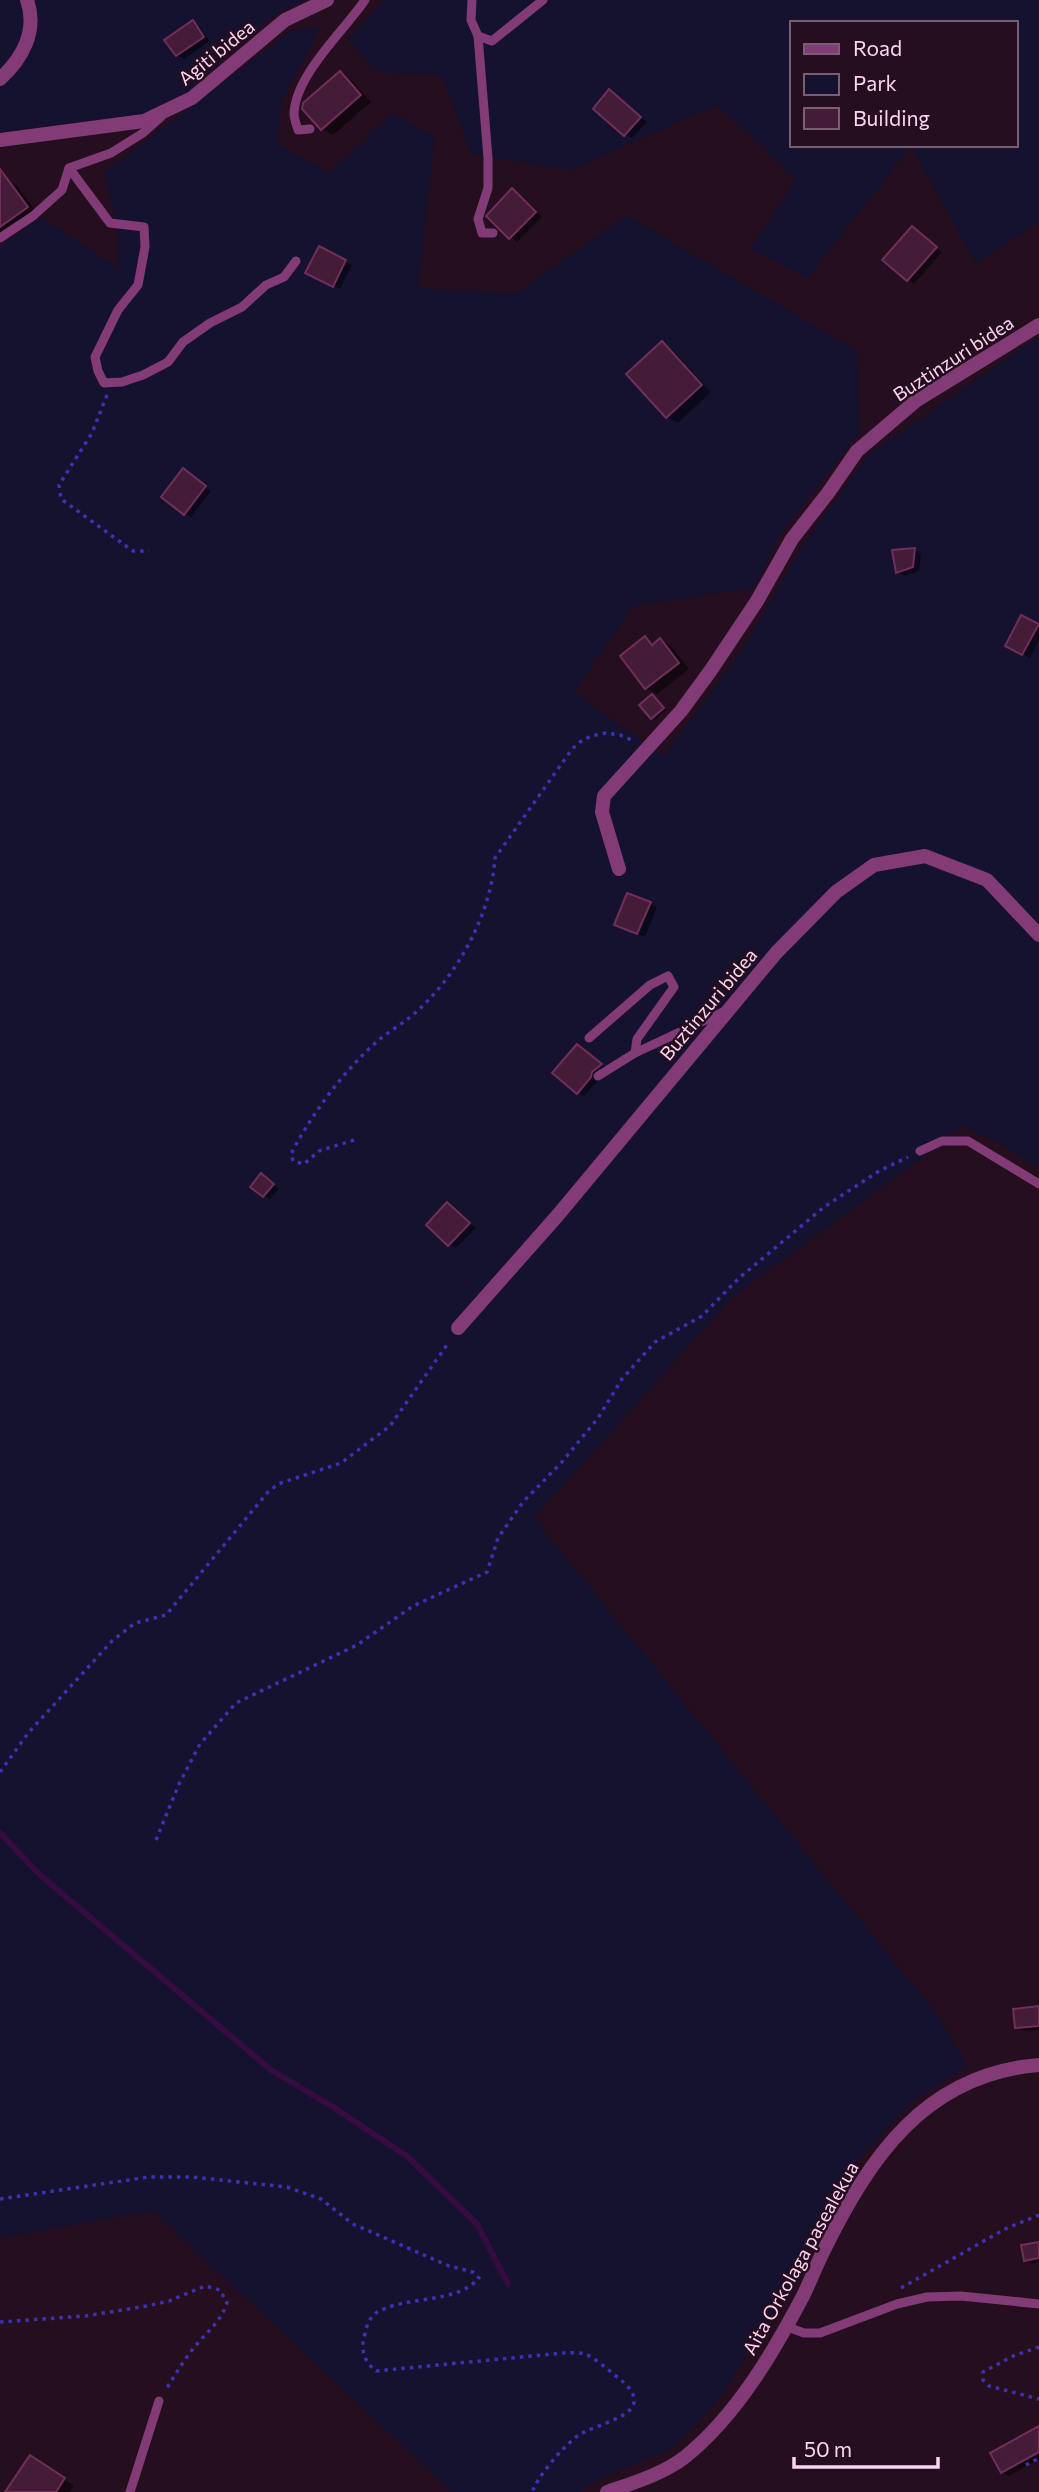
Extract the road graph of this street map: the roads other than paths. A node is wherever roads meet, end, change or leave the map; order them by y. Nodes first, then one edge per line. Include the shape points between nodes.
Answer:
1 (27, 0) edge
2 (327, 0) edge
3 (365, 0) edge
4 (472, 0) edge
5 (543, 0) edge
6 (478, 36) junction
7 (0, 79) edge
8 (173, 107) junction
9 (310, 129) dead end
10 (0, 141) edge
11 (69, 168) junction
12 (493, 233) dead end
13 (0, 238) edge
14 (296, 261) dead end
15 (1039, 325) edge
16 (618, 869) dead end
17 (1039, 935) edge
18 (729, 1009) junction
19 (589, 1038) dead end
20 (635, 1053) junction
21 (598, 1076) dead end
22 (920, 1151) road end
23 (1039, 1184) edge
24 (458, 1328) road end
25 (1039, 2065) edge
26 (1039, 2304) edge
27 (785, 2326) junction
28 (159, 2401) road end
29 (130, 2492) edge
30 (607, 2492) edge

1 - 7 street via 31,30 23,54
2 - 8 street, Agiti bidea via 285,20 192,98
3 - 9 lane via 302,87 294,114 298,130
4 - 6 lane via 471,20
5 - 6 lane via 492,41
6 - 12 lane via 488,188 478,219 482,233
8 - 10 street, Agiti bidea via 144,121
8 - 11 lane via 111,153
11 - 13 lane via 62,190
11 - 14 lane via 110,223 144,227 138,285 118,310 95,357 104,383 122,382 168,362 183,342 284,277
15 - 16 street, Buztinzuri bidea via 917,400 857,451 792,539 757,601 681,711 604,796 602,812
17 - 18 street, Buztinzuri bidea via 988,880 925,856 874,864 828,901
18 - 20 lane
18 - 24 street, Buztinzuri bidea
19 - 20 lane via 650,985 668,976 674,987 637,1039
20 - 21 lane
22 - 23 lane via 942,1141 968,1141
25 - 27 street, Aita Orkolaga pasealekua via 1018,2066 967,2081 932,2102 904,2127 862,2183
26 - 27 lane via 961,2295 927,2297 820,2333
27 - 30 street, Aita Orkolaga pasealekua via 731,2410 697,2446 665,2469
28 - 29 lane

